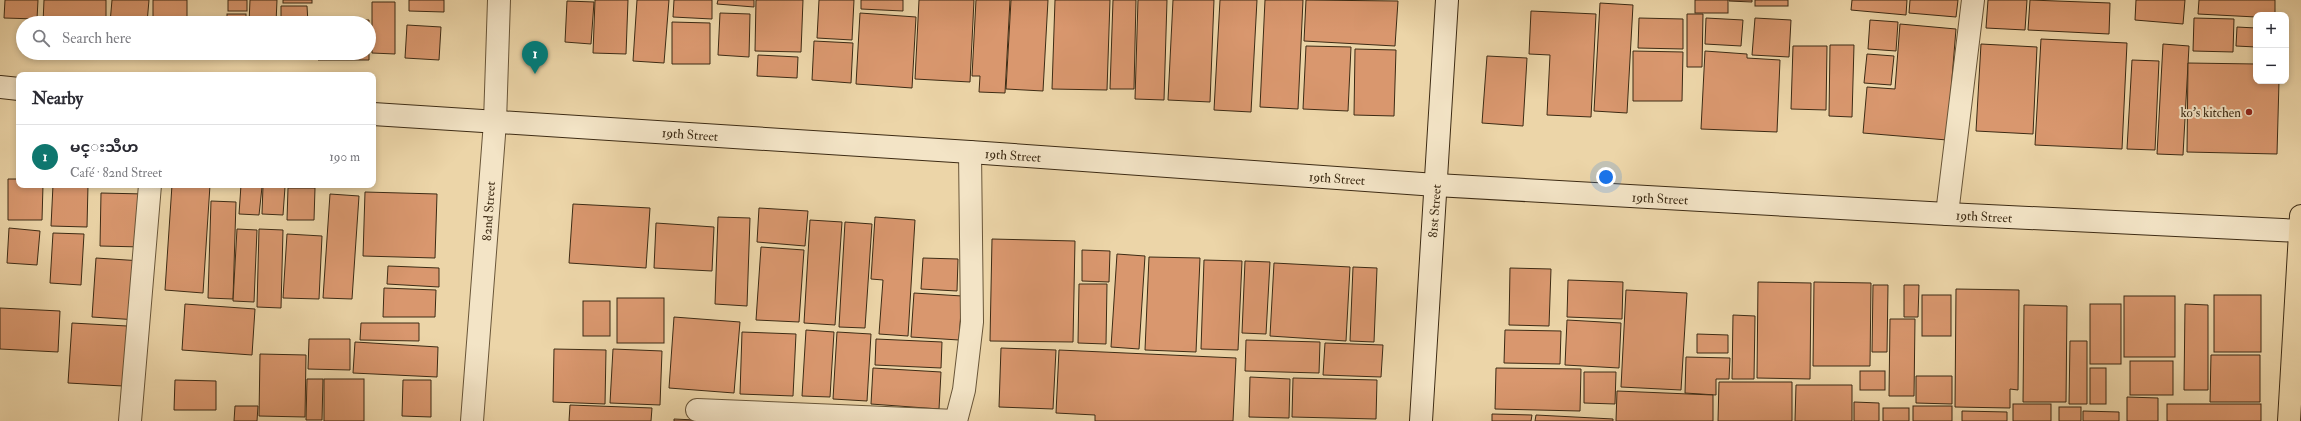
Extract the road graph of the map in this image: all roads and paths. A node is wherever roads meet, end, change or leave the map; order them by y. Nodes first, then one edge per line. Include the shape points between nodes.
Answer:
1 (499, 0) edge
2 (1447, 0) edge
3 (1973, 0) edge
4 (0, 87) edge
5 (16, 89) edge
6 (376, 114) edge
7 (495, 122) junction
8 (970, 152) junction
9 (1436, 185) junction
10 (150, 188) edge
11 (1947, 214) junction
12 (2301, 226) edge
13 (697, 410) dead end
14 (130, 421) edge
15 (472, 421) edge
16 (956, 421) edge
17 (1421, 421) edge
18 (2289, 421) edge

1 - 7 street, 82nd Street
2 - 9 street, 81st Street
3 - 11 street
4 - 5 street
6 - 7 street, 19th Street
7 - 8 street, 19th Street
7 - 15 street, 82nd Street
8 - 9 street, 19th Street
8 - 16 street via 972,322 964,390
9 - 11 street, 19th Street
9 - 17 street, 81st Street
10 - 14 street
11 - 12 street, 19th Street
12 - 18 main road
13 - 16 street

